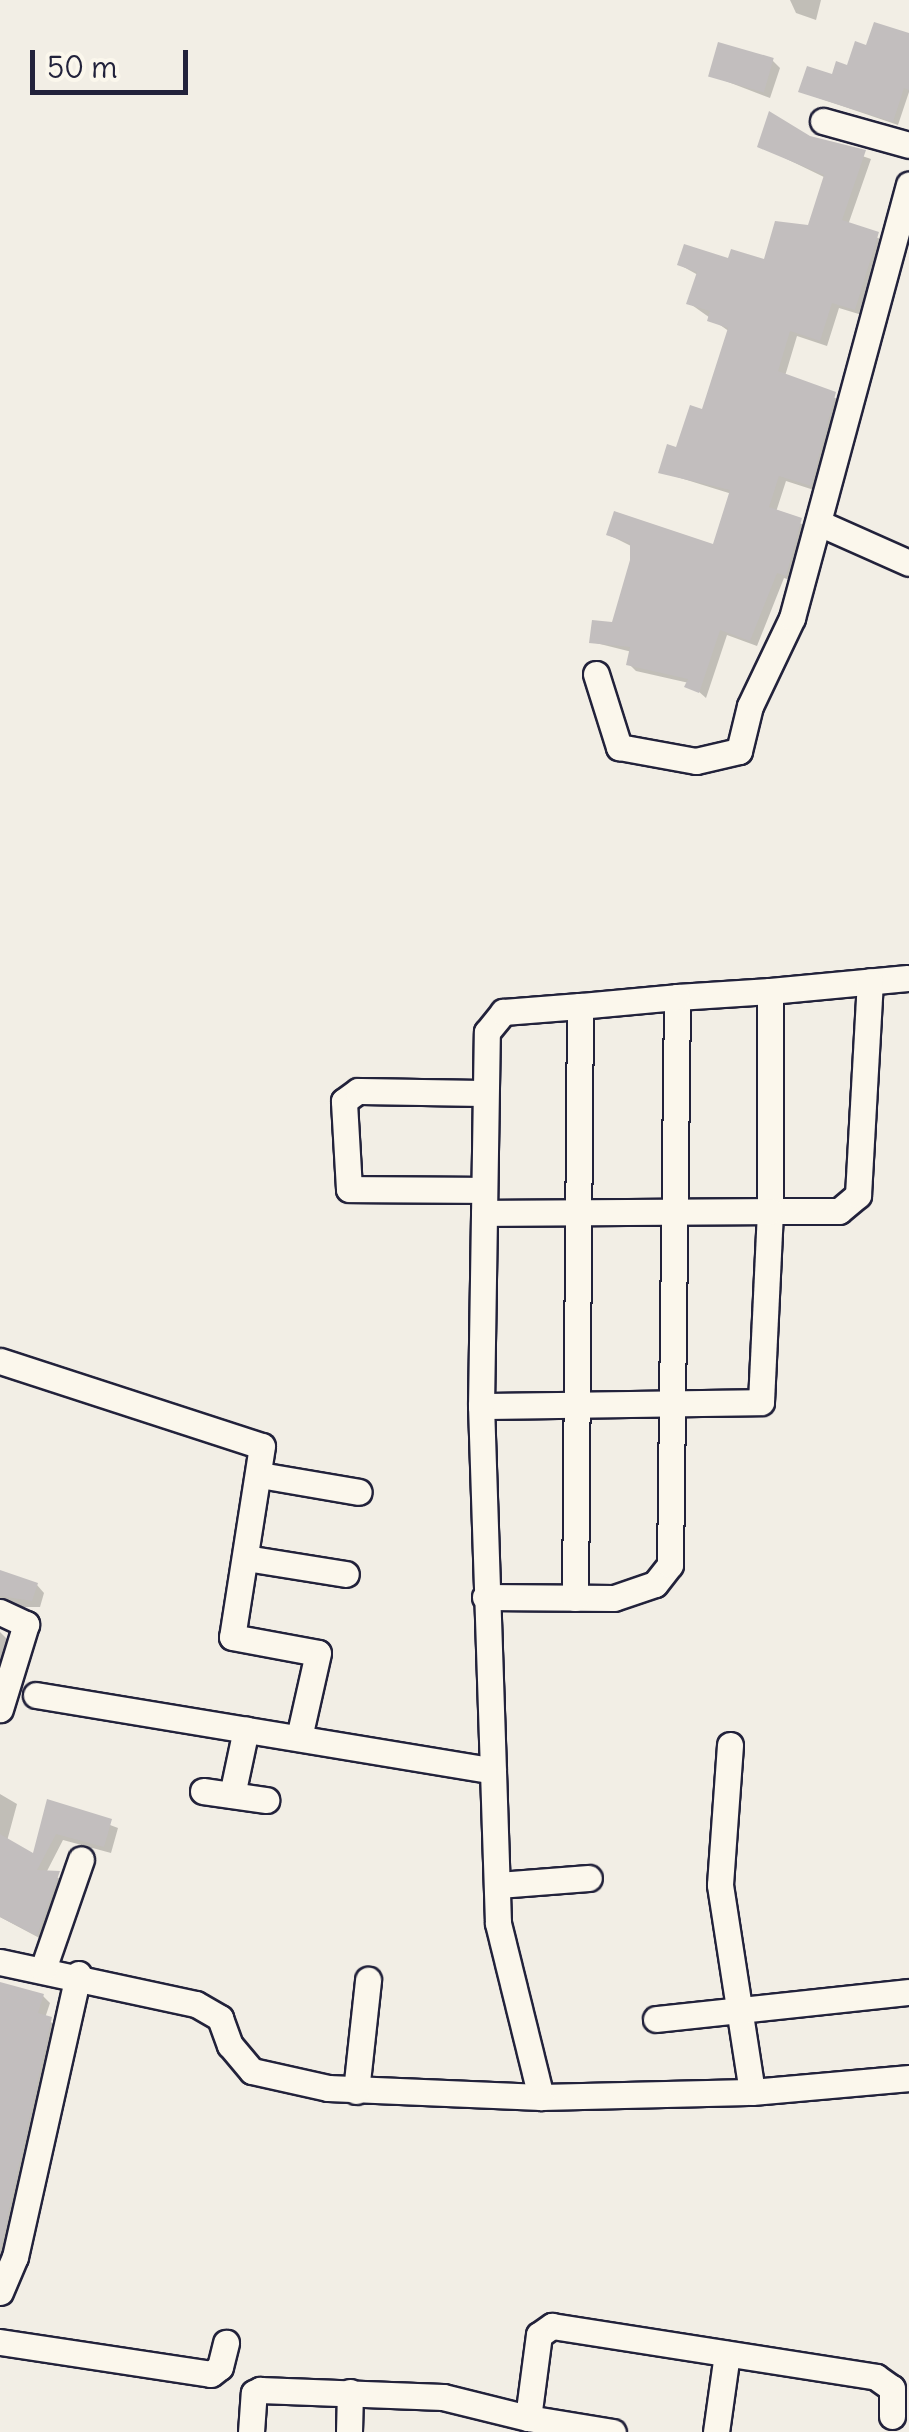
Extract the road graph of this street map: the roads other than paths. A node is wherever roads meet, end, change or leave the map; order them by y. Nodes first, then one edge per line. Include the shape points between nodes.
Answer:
1 (823, 121) dead end
2 (909, 145) edge
3 (909, 184) edge
4 (818, 523) junction
5 (909, 564) edge
6 (596, 674) dead end
7 (907, 978) edge
8 (870, 981) junction
9 (770, 991) junction
10 (677, 997) junction
11 (580, 1006) junction
12 (485, 1093) junction
13 (484, 1202) junction
14 (674, 1209) junction
15 (578, 1210) junction
16 (770, 1211) junction
17 (0, 1361) edge
18 (480, 1406) junction
19 (576, 1406) junction
20 (672, 1406) junction
21 (260, 1475) junction
22 (359, 1492) dead end
23 (246, 1558) junction
24 (346, 1574) dead end
25 (486, 1598) junction
26 (575, 1598) junction
27 (0, 1612) edge
28 (36, 1695) dead end
29 (0, 1709) edge
30 (246, 1729) junction
31 (299, 1737) junction
32 (730, 1744) dead end
33 (492, 1771) junction
34 (203, 1790) dead end
35 (232, 1795) junction
36 (266, 1800) dead end
37 (81, 1859) dead end
38 (589, 1878) dead end
39 (498, 1885) junction
40 (0, 1962) edge
41 (43, 1969) junction
42 (78, 1974) junction
43 (368, 1980) dead end
44 (909, 1992) edge
45 (741, 2013) junction
46 (656, 2019) dead end
47 (909, 2078) edge
48 (356, 2091) junction
49 (752, 2092) junction
50 (540, 2097) junction
51 (0, 2292) edge
52 (0, 2342) edge
53 (226, 2343) dead end
54 (726, 2354) junction
55 (350, 2392) junction
56 (528, 2418) junction
57 (897, 2421) edge
58 (251, 2432) edge
59 (349, 2432) edge
60 (613, 2432) edge
61 (716, 2432) edge

1 - 2 street
3 - 4 street
4 - 5 street
4 - 6 street via 792,618 730,756 696,761 618,747
7 - 8 street
8 - 9 street
8 - 16 street via 858,1196 839,1211
9 - 10 street
9 - 16 street
10 - 11 street
10 - 14 street
11 - 12 street via 494,1016
11 - 15 street
12 - 13 street
12 - 13 street via 358,1092 344,1101 349,1189
13 - 15 street
13 - 18 street
14 - 15 street
14 - 16 street
14 - 20 street
15 - 19 street
16 - 20 street via 761,1402
17 - 21 street via 262,1446
18 - 19 street
18 - 25 street
19 - 20 street
19 - 26 street
20 - 26 street via 670,1566 655,1584 635,1593
21 - 22 street
21 - 23 street
23 - 24 street
23 - 31 street via 232,1637 318,1652
25 - 26 street
25 - 33 street
27 - 29 street via 22,1620 26,1629
28 - 30 street
30 - 31 street
30 - 35 street
31 - 33 street
32 - 45 street via 720,1885
33 - 39 street
34 - 35 street
35 - 36 street
37 - 41 street
38 - 39 street
39 - 50 street via 505,1974
40 - 41 street
41 - 42 street
42 - 48 street via 211,2011 252,2071
42 - 51 street via 15,2258
43 - 48 street
44 - 45 street
45 - 46 street
45 - 49 street
47 - 49 street
48 - 50 street
49 - 50 street
52 - 53 street via 211,2374 220,2367
54 - 56 street via 544,2328
54 - 57 street via 876,2377 892,2388
54 - 61 street
55 - 56 street via 443,2396
55 - 58 street via 260,2390 254,2394
55 - 59 street
56 - 60 street

